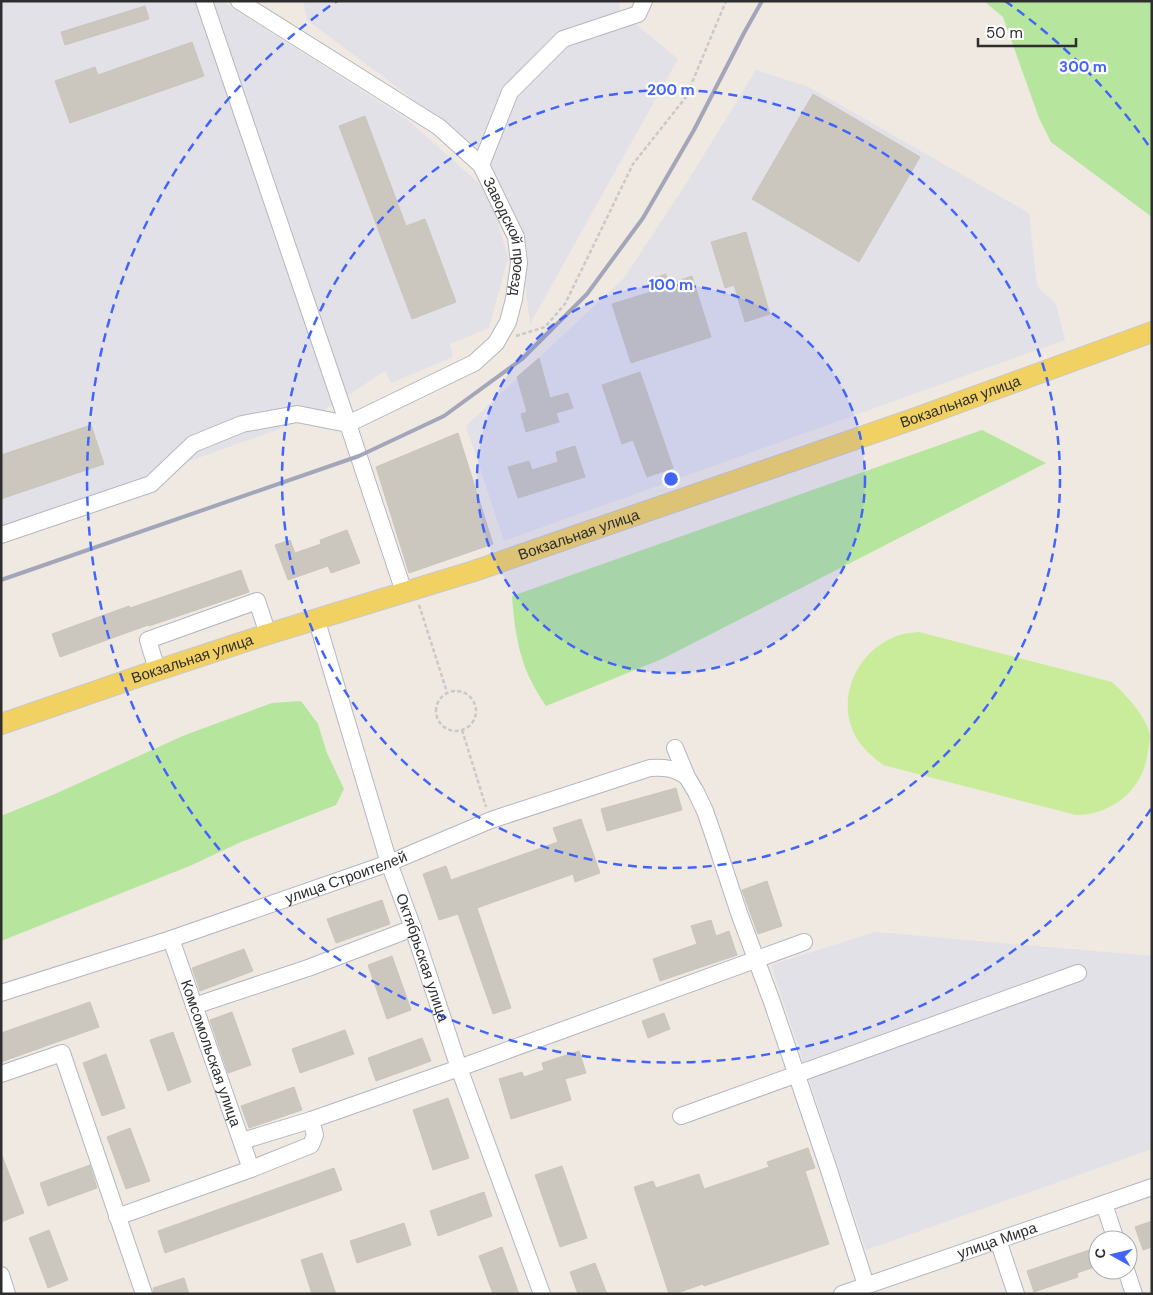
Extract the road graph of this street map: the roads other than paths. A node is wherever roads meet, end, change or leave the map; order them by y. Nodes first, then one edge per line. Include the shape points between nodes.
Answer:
1 (204, 1) edge
2 (239, 1) edge
3 (644, 1) edge
4 (481, 165) junction
5 (1152, 332) edge
6 (348, 424) junction
7 (1, 535) edge
8 (409, 591) junction
9 (316, 618) junction
10 (268, 634) junction
11 (157, 670) junction
12 (1, 724) edge
13 (650, 768) junction
14 (686, 777) junction
15 (389, 863) junction
16 (413, 928) junction
17 (170, 939) junction
18 (804, 942) dead end
19 (756, 959) junction
20 (1078, 973) dead end
21 (1, 993) edge
22 (194, 1006) junction
23 (459, 1068) junction
24 (1, 1074) edge
25 (797, 1076) junction
26 (681, 1116) dead end
27 (311, 1120) junction
28 (242, 1141) junction
29 (251, 1169) junction
30 (1152, 1186) edge
31 (1104, 1204) junction
32 (117, 1217) junction
33 (1113, 1230) edge
34 (998, 1240) junction
35 (1, 1275) edge
36 (1129, 1280) edge
37 (866, 1285) junction
38 (7, 1294) edge
39 (144, 1294) edge
40 (542, 1294) edge
41 (842, 1294) edge
42 (1016, 1294) edge
43 (1134, 1294) edge

1 - 6 street
2 - 4 street, Заводской проезд via 439,127
3 - 4 street via 638,14 563,39 510,92
4 - 6 street, Заводской проезд via 516,237 519,263 508,322 496,343 474,364
5 - 8 main road, Вокзальная улица via 891,427
6 - 7 street via 297,414 242,424 192,444 151,484
6 - 8 street
8 - 9 main road, Вокзальная улица
9 - 10 main road, Вокзальная улица
9 - 15 street, Октябрьская улица
10 - 11 main road, Вокзальная улица
10 - 11 street via 257,601 148,640
11 - 12 main road, Вокзальная улица
13 - 14 street, улица Строителей via 664,767
13 - 14 street via 678,753
13 - 15 street, улица Строителей via 491,820
14 - 19 street via 705,811
15 - 16 street, Октябрьская улица
15 - 17 street, улица Строителей
16 - 22 street
16 - 23 street, Октябрьская улица
17 - 21 street, улица Строителей
17 - 22 street, Комсомольская улица
18 - 19 street
19 - 23 street
19 - 25 street
20 - 25 street
22 - 28 street, Комсомольская улица
23 - 27 street
23 - 40 street, Октябрьская улица
24 - 32 street via 62,1053
25 - 26 street
25 - 37 street
27 - 28 street
27 - 29 street via 315,1135 311,1145
28 - 29 street, Комсомольская улица
29 - 32 street
30 - 31 street, улица Мира
31 - 33 street
31 - 34 street, улица Мира
32 - 39 street
34 - 37 street, улица Мира
34 - 42 street
35 - 38 street
36 - 43 street
37 - 41 street, улица Мира

